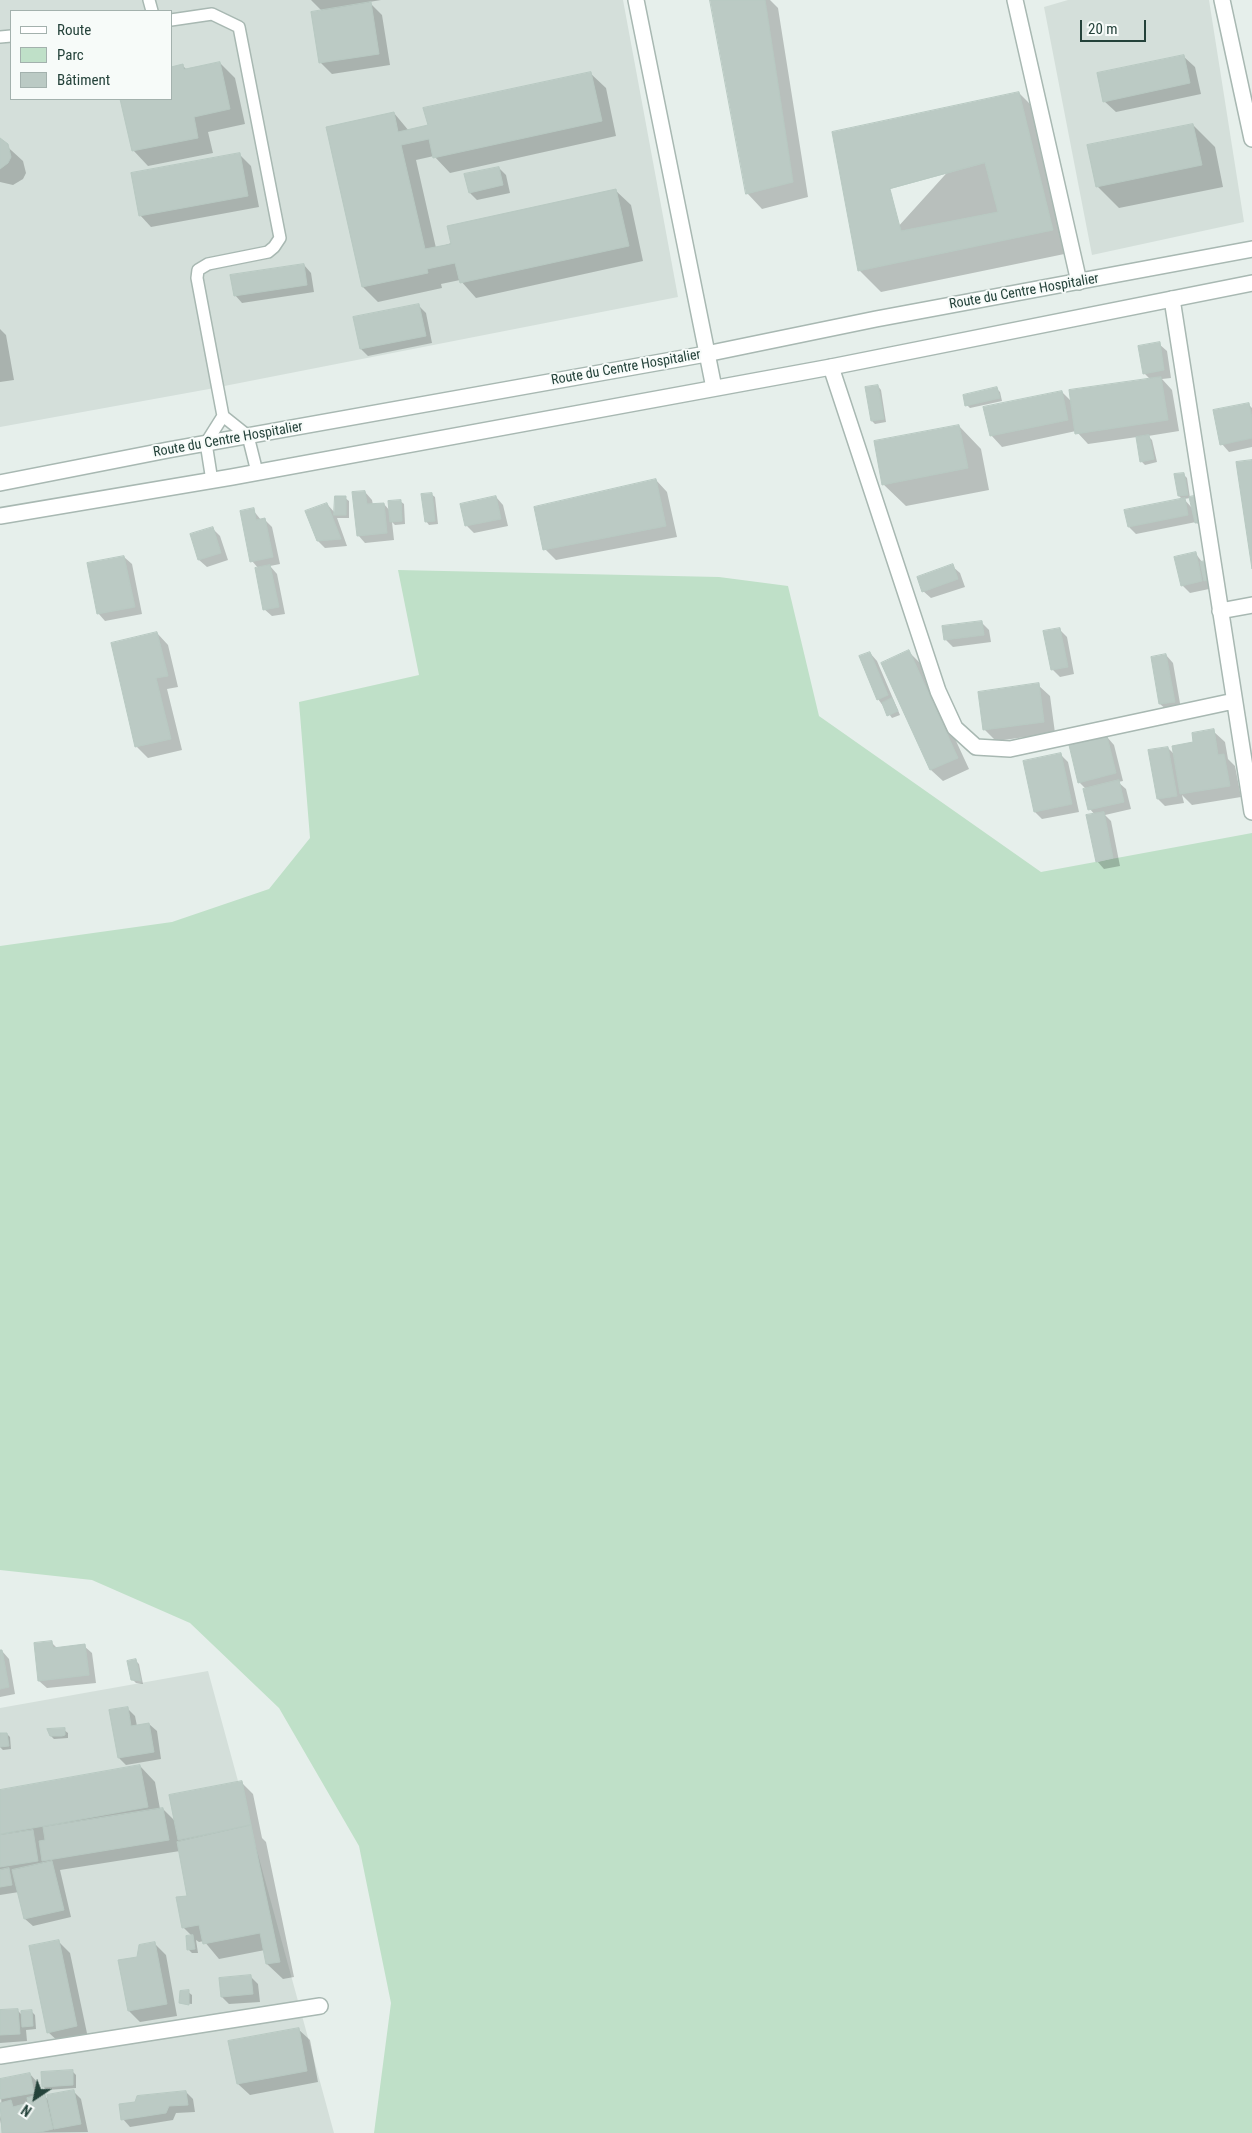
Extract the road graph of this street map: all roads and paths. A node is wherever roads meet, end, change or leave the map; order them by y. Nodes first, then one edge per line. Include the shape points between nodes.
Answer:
1 (636, 0) edge
2 (1015, 0) edge
3 (1222, 0) edge
4 (172, 20) edge
5 (1252, 139) edge
6 (1252, 249) edge
7 (1079, 282) junction
8 (1252, 283) edge
9 (1172, 299) junction
10 (706, 354) junction
11 (831, 367) junction
12 (714, 388) junction
13 (223, 416) junction
14 (248, 436) junction
15 (206, 443) junction
16 (257, 472) junction
17 (212, 481) junction
18 (0, 483) edge
19 (0, 516) edge
20 (1252, 605) edge
21 (1220, 611) junction
22 (1234, 701) junction
23 (1252, 812) edge
24 (320, 2006) dead end
25 (0, 2056) edge

1 - 10 street
2 - 7 street
3 - 5 street
4 - 13 lane via 212,14 239,27 280,238 268,252 208,264 198,270
6 - 7 street, Route du Centre Hospitalier
7 - 10 street, Route du Centre Hospitalier
8 - 9 street
9 - 11 street
9 - 21 street
10 - 12 street
10 - 14 street, Route du Centre Hospitalier
11 - 12 street
11 - 22 street via 938,691 955,728 976,748 1010,749
12 - 16 street
13 - 14 lane
13 - 15 lane
14 - 15 street, Route du Centre Hospitalier
14 - 16 lane
15 - 17 lane
15 - 18 street, Route du Centre Hospitalier
16 - 17 street
17 - 19 street
20 - 21 street
21 - 22 street
22 - 23 street
24 - 25 street

